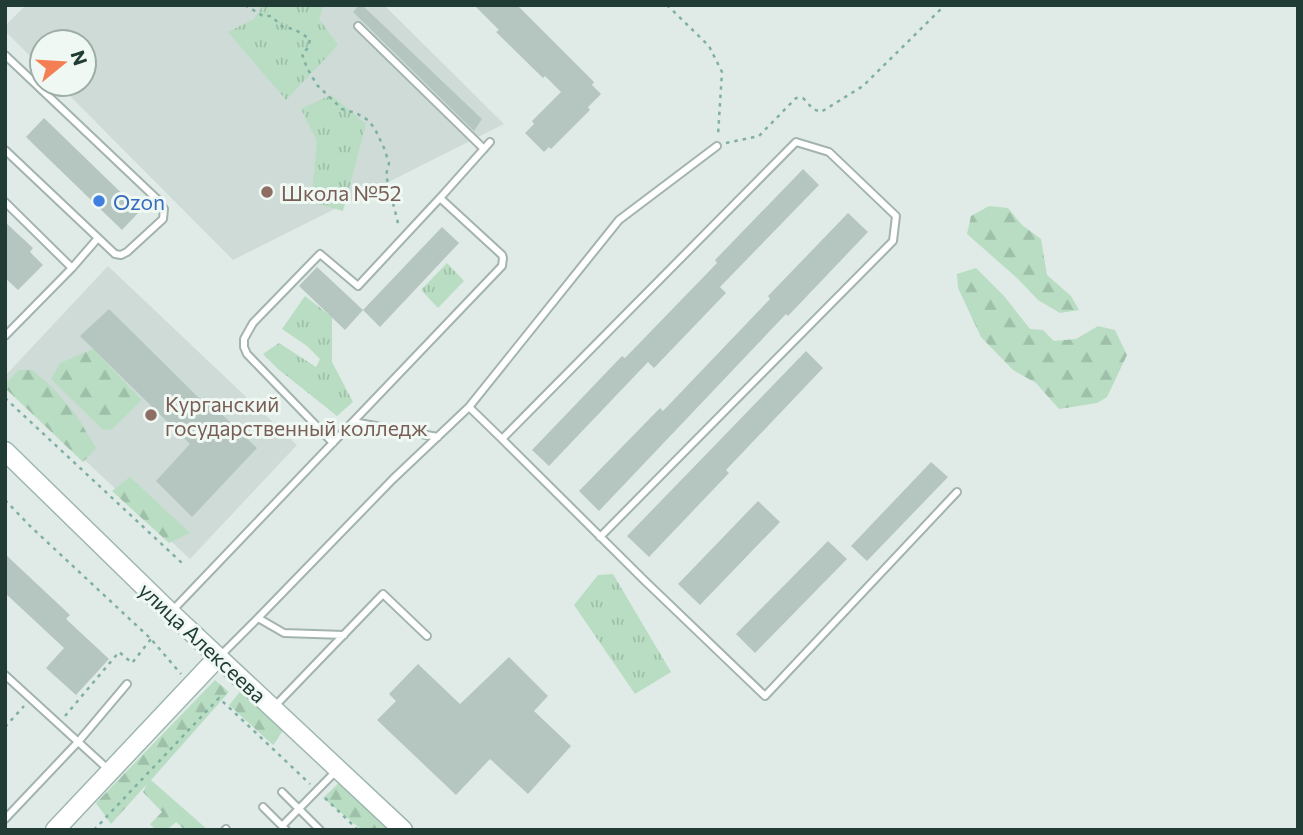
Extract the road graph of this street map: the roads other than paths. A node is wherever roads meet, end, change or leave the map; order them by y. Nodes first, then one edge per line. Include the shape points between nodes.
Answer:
1 (358, 26) dead end
2 (5, 55) edge
3 (490, 142) dead end
4 (717, 146) road end
5 (484, 149) junction
6 (5, 150) edge
7 (440, 198) junction
8 (5, 202) edge
9 (98, 237) junction
10 (72, 268) junction
11 (5, 336) edge
12 (469, 407) junction
13 (353, 422) junction
14 (438, 437) junction
15 (502, 439) junction
16 (333, 443) junction
17 (5, 451) edge
18 (957, 492) dead end
19 (600, 537) junction
20 (170, 612) junction
21 (258, 618) junction
22 (344, 635) junction
23 (427, 636) dead end
24 (218, 657) junction
25 (5, 675) edge
26 (127, 684) dead end
27 (272, 708) junction
28 (78, 742) junction
29 (338, 769) junction
30 (111, 771) junction
31 (282, 792) dead end
32 (262, 807) dead end
33 (299, 809) junction
34 (5, 819) edge
35 (284, 828) edge
36 (55, 830) edge
37 (320, 830) edge
38 (403, 830) edge

1 - 5 lane
2 - 9 lane via 164,209 163,219 121,255
3 - 5 lane
4 - 12 lane via 619,220
5 - 7 lane
6 - 9 lane
7 - 13 lane via 499,252 503,263
7 - 16 lane via 358,286 320,254 253,323 244,339 247,354
8 - 10 lane
9 - 10 lane
10 - 11 lane
12 - 14 lane
12 - 15 lane
13 - 14 lane
13 - 16 lane
14 - 21 lane
15 - 19 lane
15 - 19 lane via 796,142 829,152 896,216 892,240
16 - 20 lane
17 - 20 street, улица Алексеева
18 - 19 lane via 765,696
20 - 24 street, улица Алексеева
21 - 22 lane via 284,633
21 - 24 lane
22 - 23 lane via 383,594
22 - 27 lane
24 - 27 street, улица Алексеева
24 - 30 street
25 - 28 lane
26 - 28 lane
27 - 29 street, улица Алексеева
28 - 30 lane
28 - 34 lane
29 - 33 lane
29 - 38 street, улица Алексеева
30 - 36 street
31 - 33 lane
32 - 35 lane
33 - 35 lane
33 - 37 lane

